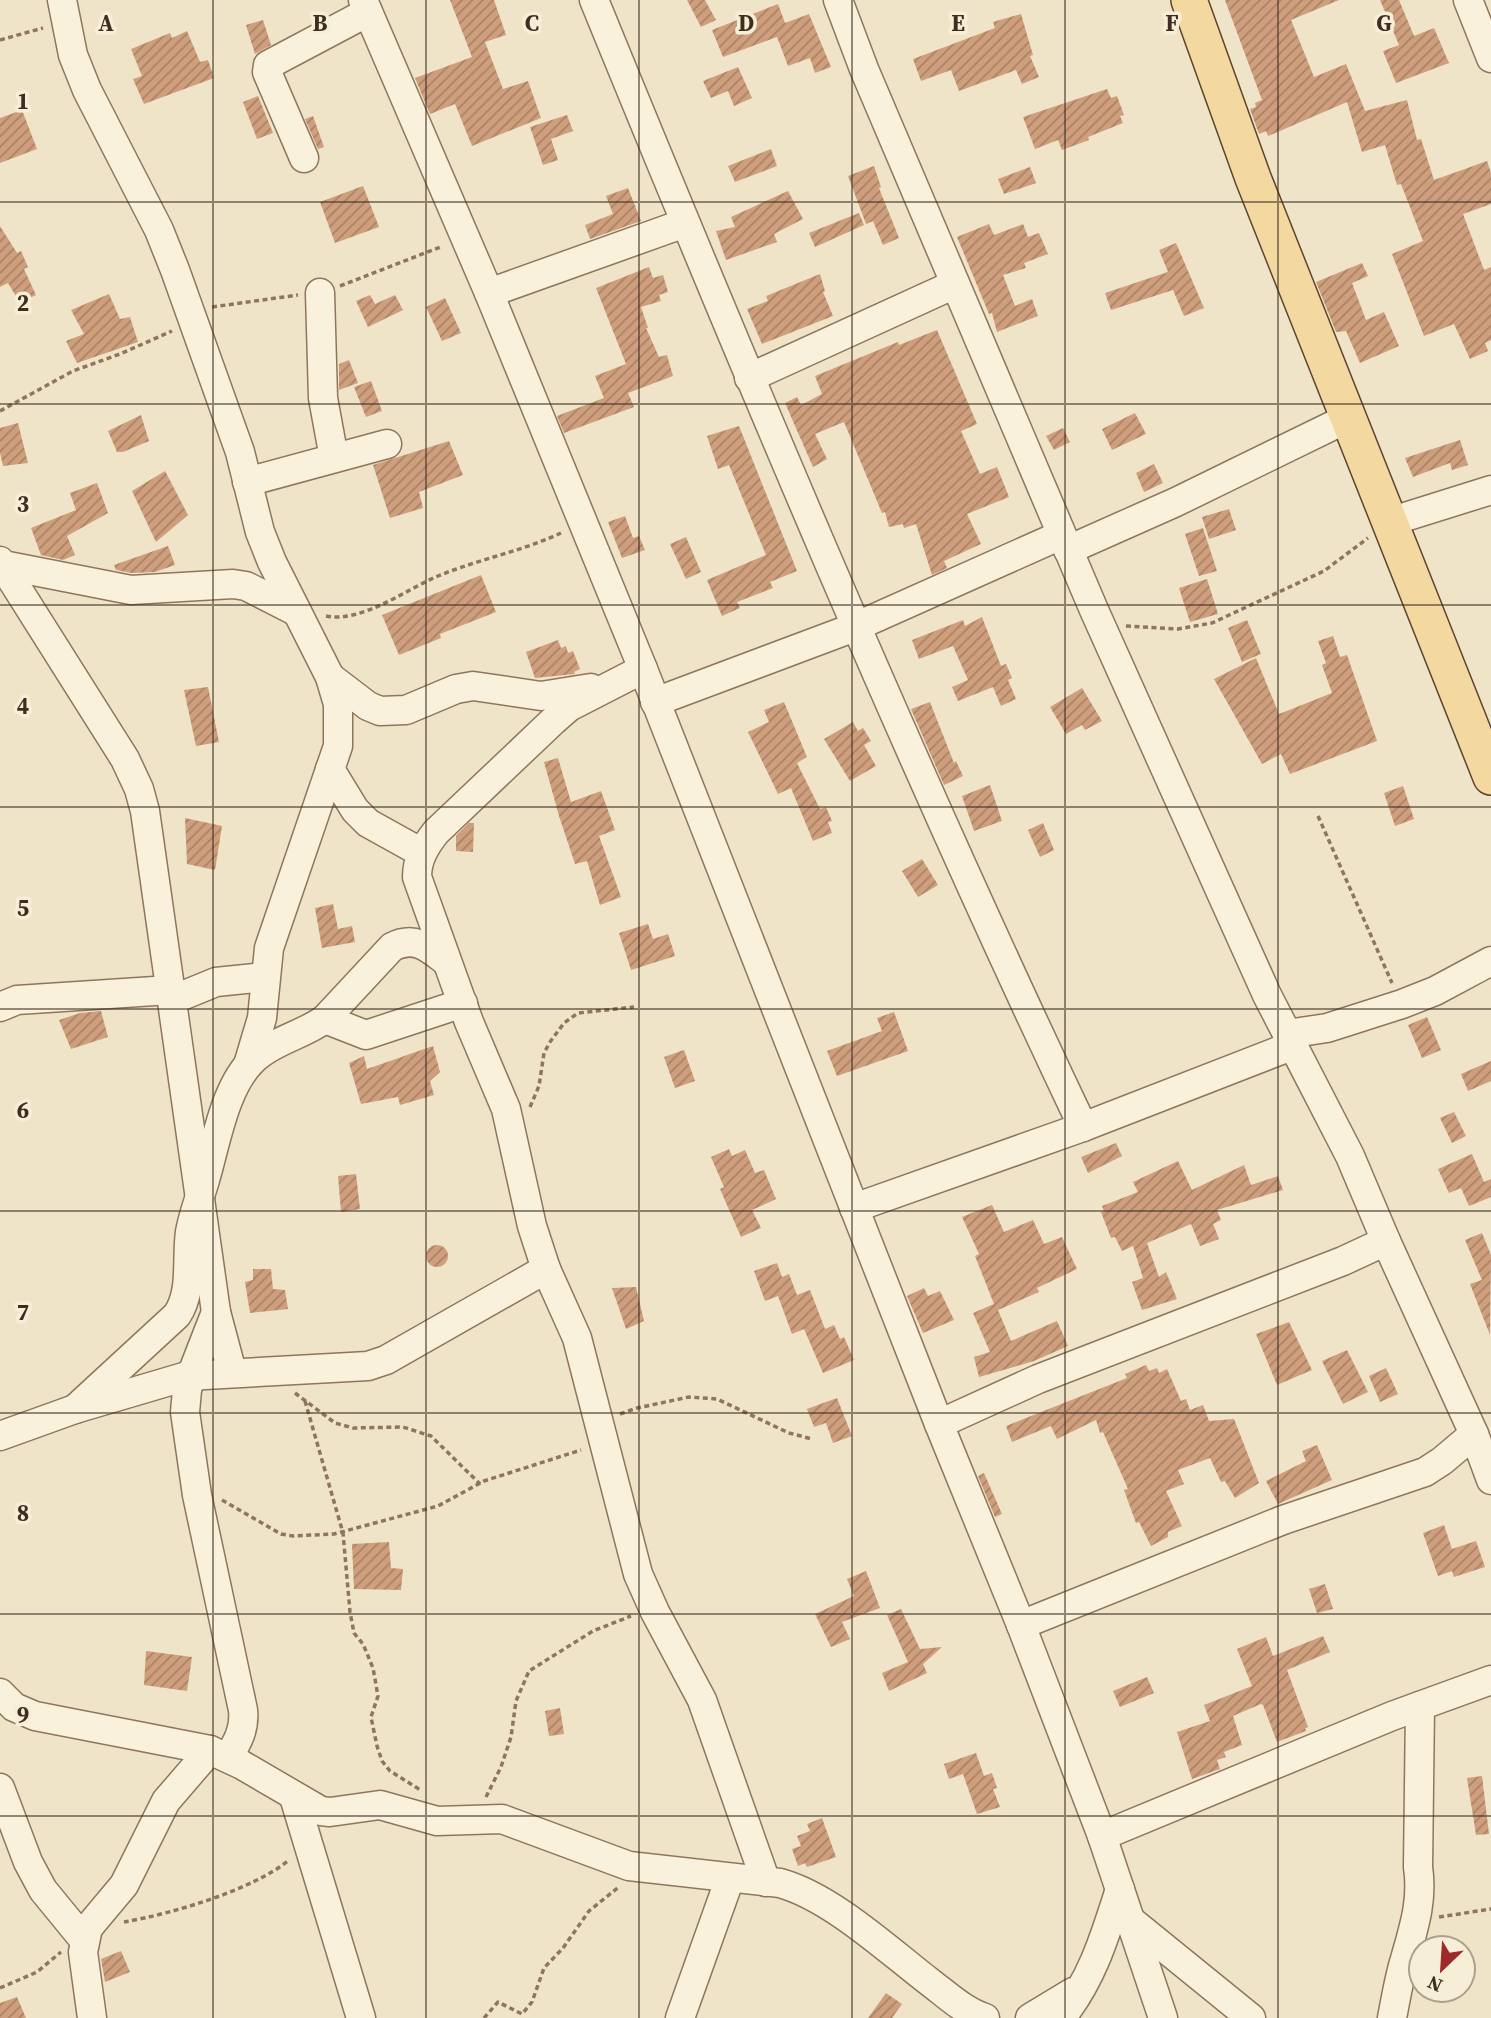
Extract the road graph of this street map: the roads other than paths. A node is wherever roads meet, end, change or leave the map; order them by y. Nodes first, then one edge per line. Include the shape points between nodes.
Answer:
1 (594, 0) edge
2 (838, 0) edge
3 (1189, 0) edge
4 (1468, 0) edge
5 (365, 6) edge
6 (64, 11) edge
7 (1491, 58) edge
8 (304, 158) dead end
9 (685, 223) junction
10 (955, 284) junction
11 (320, 293) dead end
12 (489, 293) junction
13 (749, 377) junction
14 (1348, 418) junction
15 (387, 444) dead end
16 (334, 458) junction
17 (247, 482) junction
18 (1491, 490) edge
19 (1389, 522) junction
20 (1065, 542) junction
21 (272, 562) junction
22 (1, 563) edge
23 (235, 584) junction
24 (295, 607) junction
25 (855, 627) junction
26 (643, 669) junction
27 (330, 677) junction
28 (611, 685) junction
29 (655, 702) junction
30 (330, 769) junction
31 (1491, 777) edge
32 (422, 853) junction
33 (1491, 961) edge
34 (447, 962) junction
35 (265, 977) junction
36 (171, 995) junction
37 (463, 1003) junction
38 (0, 1007) edge
39 (325, 1019) junction
40 (1291, 1039) junction
41 (248, 1065) junction
42 (1083, 1127) junction
43 (200, 1197) junction
44 (854, 1208) junction
45 (1386, 1241) junction
46 (546, 1269) junction
47 (216, 1312) junction
48 (232, 1372) junction
49 (191, 1376) junction
50 (75, 1409) junction
51 (939, 1424) junction
52 (1474, 1434) junction
53 (0, 1436) edge
54 (1491, 1480) edge
55 (1021, 1625) junction
56 (1491, 1680) edge
57 (0, 1693) edge
58 (1420, 1706) junction
59 (219, 1754) junction
60 (0, 1788) edge
61 (294, 1797) junction
62 (1102, 1836) junction
63 (730, 1878) junction
64 (766, 1882) junction
65 (1120, 1889) junction
66 (1129, 1919) junction
67 (85, 1935) junction
68 (1084, 1984) junction
69 (92, 2018) edge
70 (361, 2018) edge
71 (680, 2018) edge
72 (985, 2018) edge
73 (1030, 2018) edge
74 (1061, 2018) edge
75 (1163, 2018) edge
76 (1251, 2018) edge
77 (1392, 2018) edge

1 - 9 street
2 - 10 street
3 - 14 main road
4 - 7 street
5 - 8 street via 268,65
5 - 12 street
6 - 17 street via 73,55 88,90 159,230
9 - 12 street
9 - 13 street
10 - 13 street
10 - 20 street
11 - 16 street via 323,398
12 - 26 street
13 - 25 street
14 - 19 main road
14 - 20 street via 1176,502
15 - 16 street
16 - 17 street
17 - 21 street
18 - 19 street
19 - 31 main road
20 - 25 street
20 - 40 street via 1267,995
21 - 23 street
21 - 24 street
22 - 23 street via 131,590
22 - 36 street via 125,759 139,789
23 - 24 street
24 - 27 street
25 - 29 street
25 - 42 street
26 - 28 street
26 - 29 street
27 - 28 street via 380,711 406,710 473,686 541,696
27 - 30 street via 339,724
28 - 32 street via 553,721 452,815
29 - 44 street
30 - 32 street via 368,823
30 - 35 street via 268,948
32 - 34 street via 417,869 419,886
33 - 40 street via 1435,992
34 - 37 street
34 - 39 street via 422,943 401,942
35 - 36 street via 215,982
35 - 41 street via 262,1018
36 - 38 street via 17,1000
36 - 43 street
37 - 39 street via 366,1035
37 - 46 street via 506,1109
39 - 41 street via 264,1051
40 - 42 street
40 - 45 street via 1350,1156
41 - 43 street via 229,1097
42 - 44 street
43 - 47 street
43 - 50 street via 190,1231 182,1307
44 - 51 street
45 - 51 street via 1026,1384
45 - 52 street
46 - 48 street via 406,1351 368,1366
46 - 64 street via 577,1338 638,1574 702,1700
47 - 48 street
47 - 49 street
48 - 49 street
49 - 50 street
49 - 59 street via 186,1412 196,1489 244,1720 241,1736
50 - 53 street
51 - 55 street
52 - 54 street
52 - 55 street via 1425,1472 1283,1520
55 - 62 street
56 - 58 street
57 - 59 street via 14,1707 35,1716
58 - 62 street
58 - 77 street via 1421,1888
59 - 61 street
59 - 67 street via 166,1801 124,1885
60 - 67 street via 43,1890
61 - 63 street via 330,1812 380,1805 437,1821 502,1819 629,1866
61 - 70 street
62 - 65 street
63 - 64 street
63 - 71 street
64 - 72 street via 813,1895 953,2000
65 - 66 street
65 - 68 street via 1098,1958
66 - 75 street
66 - 76 street
67 - 69 street
68 - 73 street
68 - 74 street

